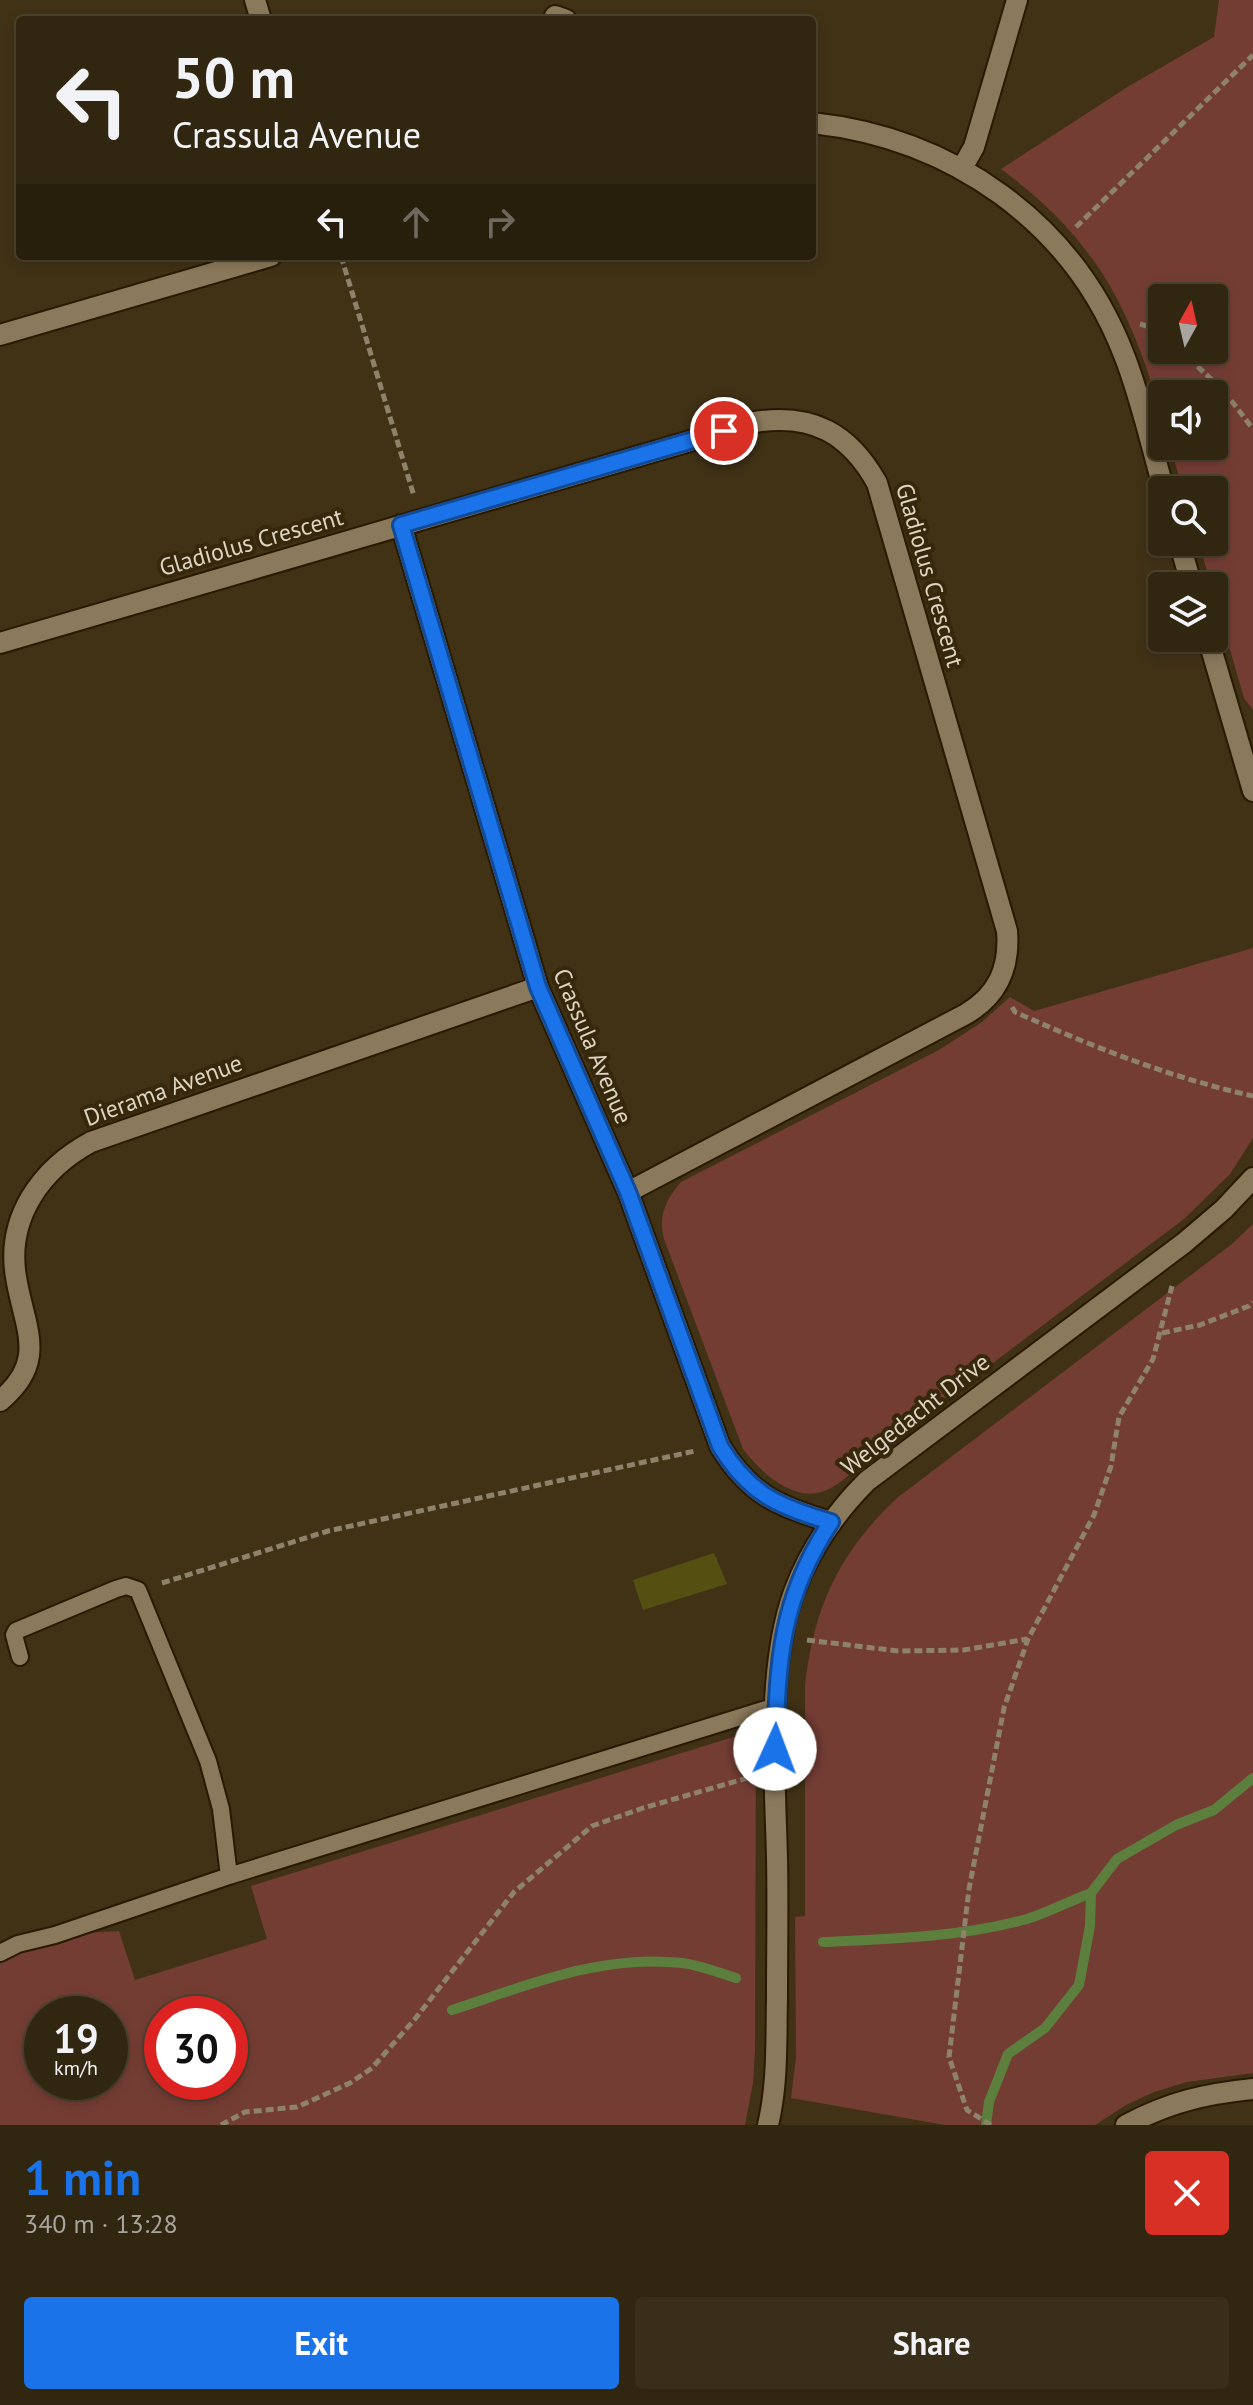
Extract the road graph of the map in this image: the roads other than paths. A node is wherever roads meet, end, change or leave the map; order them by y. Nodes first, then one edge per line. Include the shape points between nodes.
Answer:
1 (1017, 0) edge
2 (816, 123) edge
3 (962, 168) junction
4 (257, 260) edge
5 (0, 335) edge
6 (1160, 476) edge
7 (411, 522) junction
8 (0, 643) edge
9 (1212, 652) edge
10 (1252, 785) edge
11 (538, 987) junction
12 (1253, 1178) edge
13 (628, 1192) junction
14 (0, 1401) edge
15 (831, 1522) junction
16 (20, 1657) dead end
17 (776, 1706) junction
18 (229, 1876) junction
19 (0, 1953) edge
20 (1253, 2089) edge
21 (768, 2125) edge
22 (1126, 2125) edge

1 - 3 street via 974,147
2 - 3 street via 902,141
3 - 6 street via 1027,214 1088,281 1124,354
4 - 5 street
7 - 8 street, Gladiolus Crescent
7 - 11 street, Crassula Avenue
7 - 13 street, Gladiolus Crescent via 776,419 818,426 853,448 877,483 1007,931 1006,965 978,1007
9 - 10 street
11 - 13 street, Crassula Avenue
11 - 14 street, Dierama Avenue via 70,1153 37,1186 18,1228 15,1275 31,1342 20,1379
12 - 15 street, Welgedacht Drive via 1184,1243 888,1463
13 - 15 street, Crassula Avenue via 720,1446 758,1492 795,1512
15 - 17 street, Welgedacht Drive via 800,1578 783,1636
16 - 18 lane via 16,1631 116,1589 138,1590 208,1761 221,1809
17 - 18 lane
17 - 21 street, Welgedacht Drive via 776,2070
18 - 19 lane
20 - 22 street via 1185,2099

